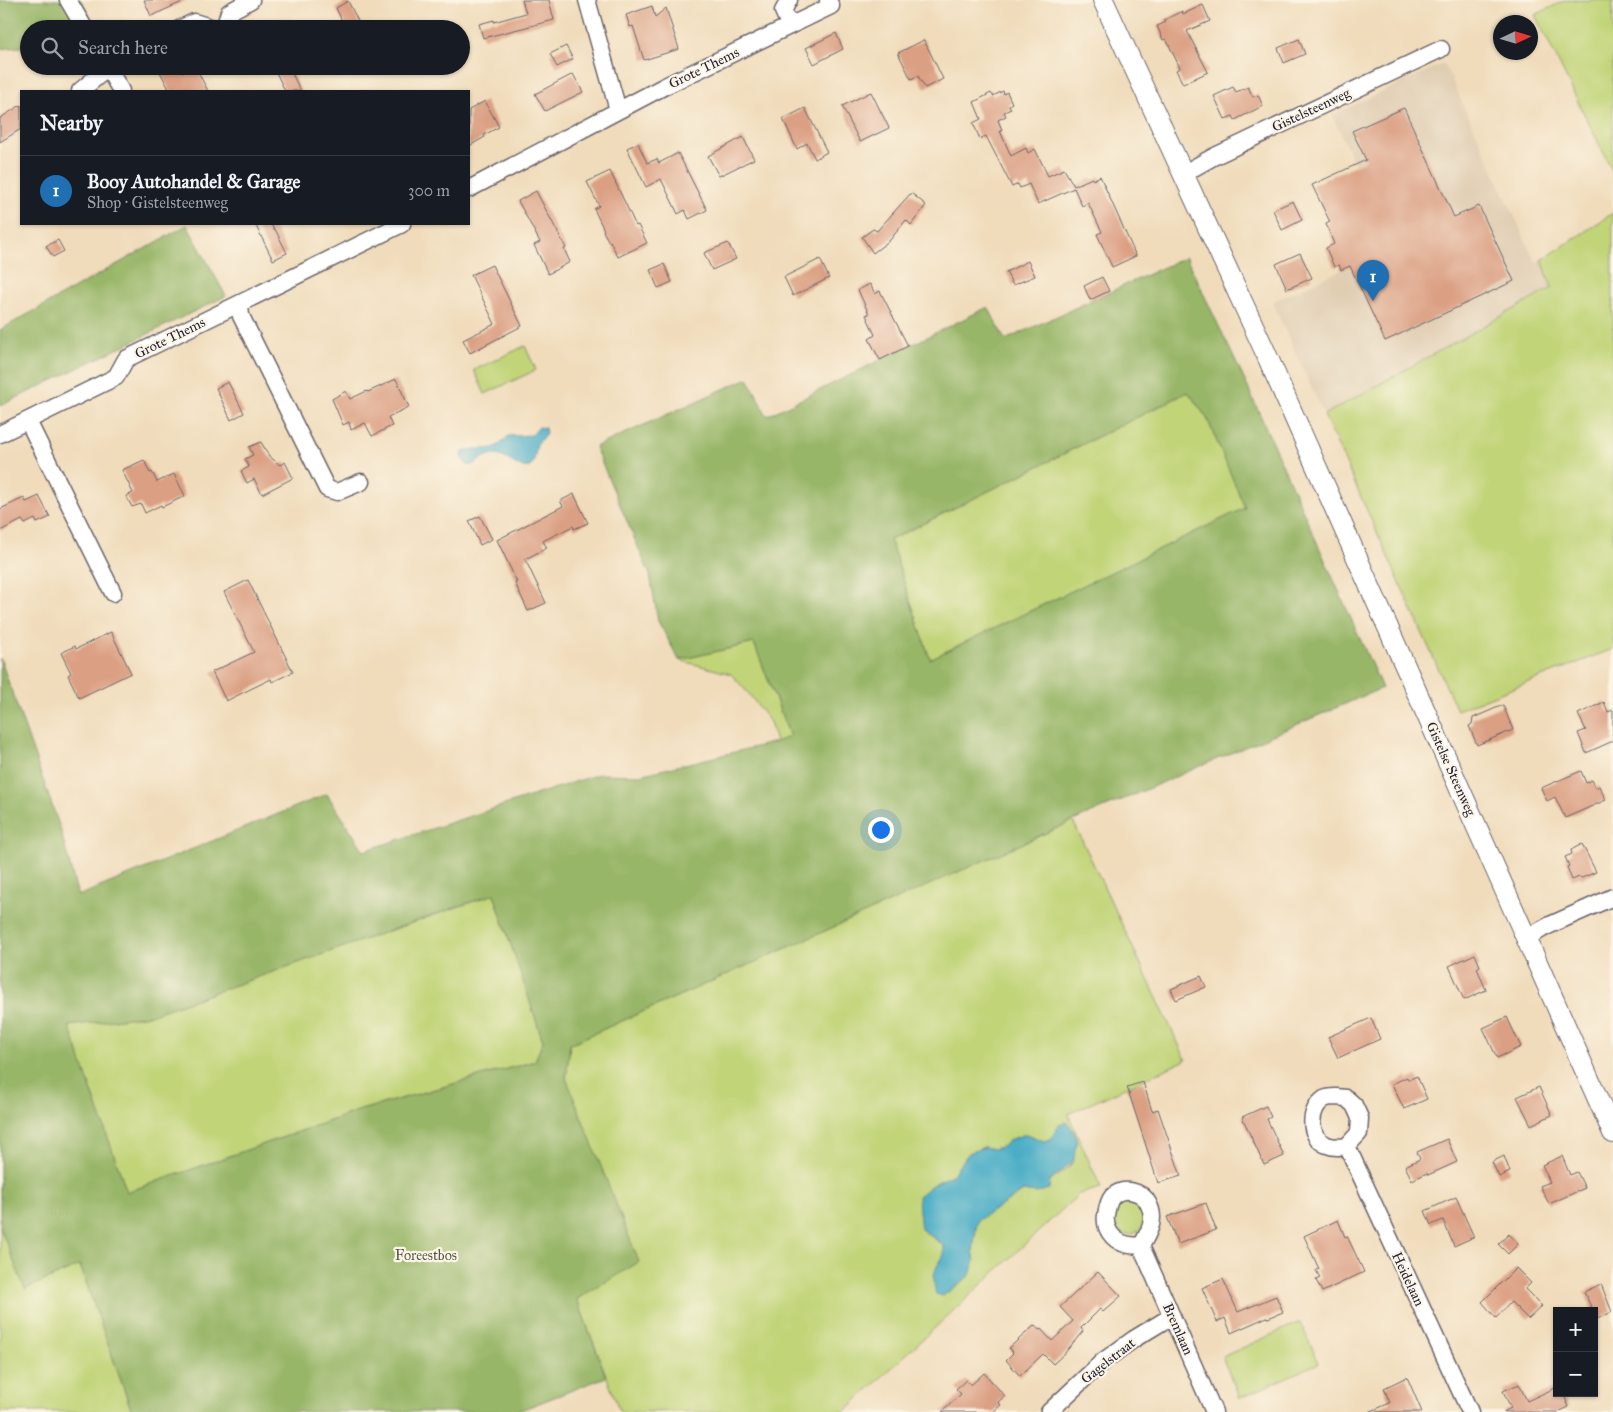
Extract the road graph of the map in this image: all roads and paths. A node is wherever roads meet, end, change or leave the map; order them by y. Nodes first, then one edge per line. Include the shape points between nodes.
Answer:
1 (68, 0) edge
2 (251, 0) edge
3 (587, 0) edge
4 (789, 0) edge
5 (828, 0) edge
6 (1103, 0) edge
7 (80, 20) edge
8 (227, 20) edge
9 (790, 26) junction
10 (1441, 49) dead end
11 (99, 75) edge
12 (112, 75) edge
13 (81, 90) edge
14 (120, 90) edge
15 (618, 110) junction
16 (1183, 174) junction
17 (470, 188) edge
18 (400, 225) edge
19 (240, 304) junction
20 (28, 421) junction
21 (0, 434) edge
22 (361, 482) dead end
23 (113, 593) dead end
24 (1613, 897) edge
25 (1526, 938) junction
26 (1613, 1132) edge
27 (1347, 1146) dead end
28 (1141, 1246) dead end
29 (1172, 1316) junction
30 (1049, 1412) edge
31 (1214, 1412) edge
32 (1470, 1412) edge

1 - 7 street
2 - 8 street via 229,12
3 - 15 street
4 - 9 street via 783,11
5 - 9 street, Grote Thems via 831,6
6 - 16 main road
9 - 15 street, Grote Thems
10 - 16 street, Gistelsteenweg
11 - 13 street
12 - 14 street
15 - 17 street, Grote Thems
16 - 25 main road, Gistelse Steenweg
18 - 19 street, Grote Thems
19 - 20 street, Grote Thems via 126,359 116,376
19 - 22 street via 241,316 328,489 337,492
20 - 21 street, Grote Thems
20 - 23 street
24 - 25 street
25 - 26 main road, Gistelse Steenweg
27 - 32 street, Heidelaan
28 - 29 street, Bremlaan
29 - 30 street, Gagelstraat via 1102,1362
29 - 31 street, Bremlaan

